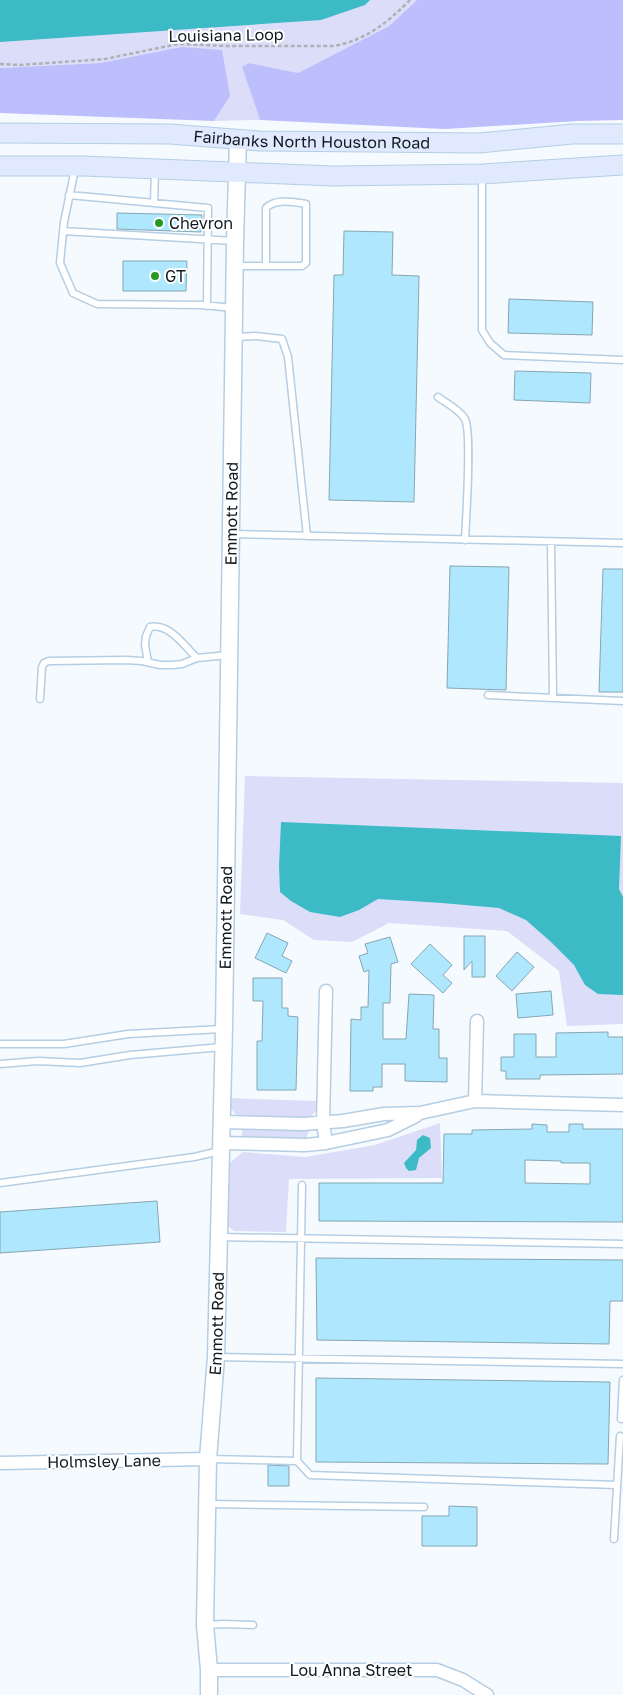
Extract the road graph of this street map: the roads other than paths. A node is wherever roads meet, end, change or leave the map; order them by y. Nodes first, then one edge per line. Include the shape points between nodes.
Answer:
1 (0, 133) edge
2 (623, 134) edge
3 (238, 140) junction
4 (479, 143) junction
5 (623, 165) edge
6 (0, 166) edge
7 (76, 166) junction
8 (155, 168) junction
9 (237, 171) junction
10 (482, 174) junction
11 (69, 196) junction
12 (154, 203) junction
13 (63, 231) junction
14 (207, 240) junction
15 (235, 242) junction
16 (235, 266) junction
17 (266, 266) junction
18 (207, 306) junction
19 (234, 308) junction
20 (234, 337) junction
21 (623, 360) edge
22 (438, 397) dead end
23 (231, 534) junction
24 (307, 536) junction
25 (465, 540) junction
26 (551, 542) junction
27 (623, 543) edge
28 (229, 654) junction
29 (197, 658) junction
30 (148, 662) junction
31 (488, 696) dead end
32 (553, 698) junction
33 (40, 699) dead end
34 (623, 701) edge
35 (326, 991) dead end
36 (477, 1020) dead end
37 (224, 1028) junction
38 (0, 1044) edge
39 (223, 1046) junction
40 (0, 1064) edge
41 (474, 1101) junction
42 (623, 1105) edge
43 (420, 1114) junction
44 (221, 1122) junction
45 (323, 1122) junction
46 (326, 1143) junction
47 (221, 1147) junction
48 (0, 1183) edge
49 (302, 1184) dead end
50 (219, 1237) junction
51 (301, 1239) junction
52 (623, 1244) edge
53 (216, 1358) junction
54 (299, 1359) junction
55 (623, 1364) edge
56 (623, 1380) edge
57 (621, 1419) dead end
58 (620, 1436) dead end
59 (208, 1459) junction
60 (297, 1461) junction
61 (0, 1462) edge
62 (618, 1486) junction
63 (208, 1504) junction
64 (424, 1507) dead end
65 (614, 1539) dead end
66 (205, 1625) junction
67 (253, 1625) dead end
68 (209, 1670) junction
69 (209, 1695) edge
70 (487, 1695) edge

1 - 3 main road, Fairbanks North Houston Road via 170,134
2 - 4 main road, Fairbanks North Houston Road via 572,134
3 - 4 main road, Fairbanks North Houston Road
3 - 9 street, Emmott Road
4 - 10 main road
5 - 10 main road, Fairbanks North Houston Road
6 - 7 main road, Fairbanks North Houston Road
7 - 8 main road, Fairbanks North Houston Road
7 - 11 lane
8 - 9 main road, Fairbanks North Houston Road
8 - 12 lane
9 - 10 main road, Fairbanks North Houston Road via 334,176
9 - 15 street, Emmott Road
10 - 21 lane via 482,330 490,343 504,355
11 - 12 lane
11 - 13 lane
12 - 14 lane via 208,208
13 - 14 lane
13 - 18 lane via 60,264 72,293 98,304
14 - 15 lane
14 - 18 lane
15 - 16 street, Emmott Road
16 - 17 lane
16 - 19 street, Emmott Road
17 - 17 lane via 302,266 306,263 306,204 277,202 266,208
18 - 19 lane
19 - 20 street, Emmott Road
20 - 23 street, Emmott Road
20 - 24 lane via 282,339 288,357
22 - 25 lane via 466,420
23 - 24 lane
23 - 28 street, Emmott Road
24 - 25 lane
25 - 26 lane
26 - 27 lane
26 - 32 lane
28 - 29 lane
28 - 37 street, Emmott Road
29 - 30 lane via 173,665
29 - 30 lane via 180,640 157,626 150,627 146,636
30 - 33 lane via 49,660 42,667
31 - 32 lane
32 - 34 lane
35 - 45 street
36 - 41 street
37 - 38 lane via 128,1034 64,1044
37 - 39 street, Emmott Road
39 - 40 lane via 80,1063 38,1061
39 - 44 street, Emmott Road
41 - 42 street
41 - 43 street
43 - 45 street via 384,1114
43 - 46 street via 388,1130
44 - 45 street
44 - 47 street, Emmott Road
45 - 46 street
46 - 47 street
47 - 48 lane via 194,1157
47 - 50 street, Emmott Road
49 - 51 lane
50 - 51 lane
50 - 53 street, Emmott Road
51 - 52 lane
51 - 54 lane
53 - 54 lane
53 - 59 street, Emmott Road
54 - 55 lane
54 - 60 lane
56 - 57 lane
58 - 62 lane
59 - 60 lane
59 - 61 street, Holmsley Lane
59 - 63 street, Emmott Road
60 - 62 lane via 310,1475
62 - 65 lane
63 - 64 lane
63 - 66 street, Emmott Road
66 - 67 lane
66 - 68 street, Emmott Road
68 - 69 street, Emmott Road
68 - 70 street, Lou Anna Street via 437,1670 463,1680

